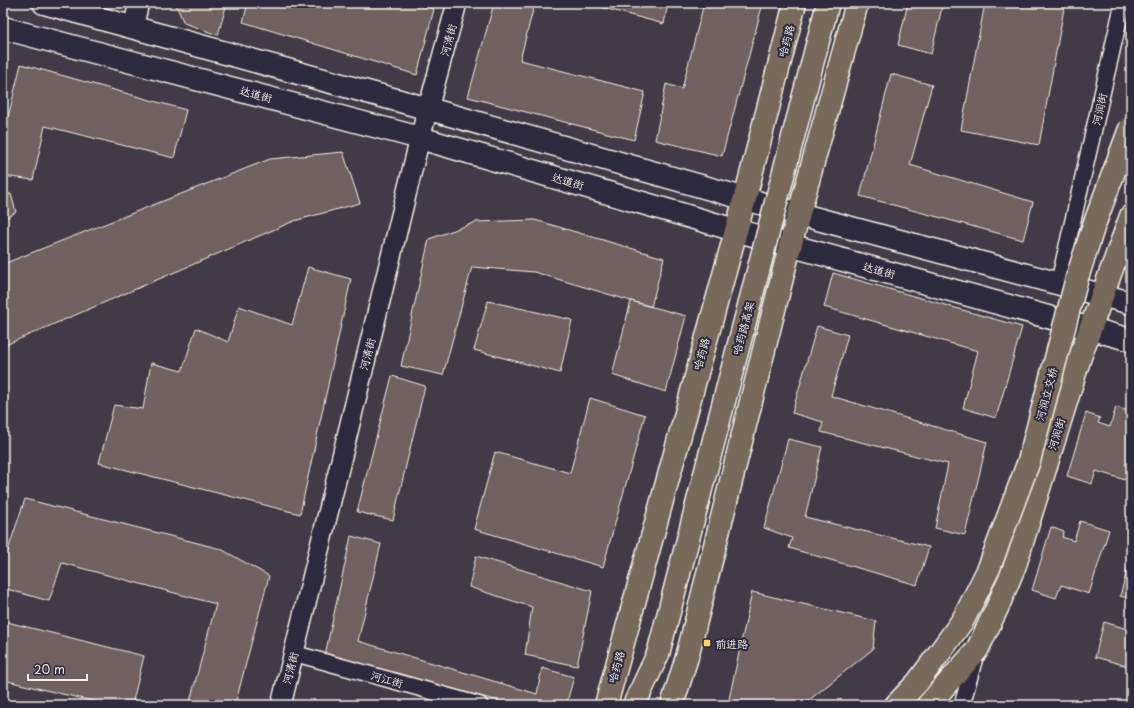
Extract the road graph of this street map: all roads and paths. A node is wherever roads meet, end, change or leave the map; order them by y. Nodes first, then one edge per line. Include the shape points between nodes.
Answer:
1 (44, 3) edge
2 (139, 3) edge
3 (457, 3) edge
4 (796, 3) edge
5 (828, 3) edge
6 (857, 3) edge
7 (1123, 3) edge
8 (133, 27) junction
9 (3, 28) edge
10 (429, 109) junction
11 (1131, 126) edge
12 (420, 138) junction
13 (745, 198) junction
14 (799, 214) junction
15 (1131, 216) edge
16 (735, 230) junction
17 (790, 246) junction
18 (1058, 285) junction
19 (1103, 295) junction
20 (1131, 303) edge
21 (1092, 328) junction
22 (1131, 340) edge
23 (977, 650) junction
24 (294, 653) junction
25 (280, 705) edge
26 (480, 705) edge
27 (606, 705) edge
28 (634, 705) edge
29 (672, 705) edge
30 (896, 705) edge
31 (928, 705) edge
32 (962, 705) edge

1 - 8 main road
2 - 8 street
3 - 10 street, 河清街
4 - 13 highway, 哈药路
5 - 28 highway, 哈药路高架, bridge via 658,654
6 - 14 highway
7 - 18 street, 河润街
8 - 10 main road
9 - 12 main road, 达道街
10 - 12 street, 河清街
10 - 13 main road
11 - 30 highway, 河润立交桥, bridge via 1077,278 1029,461 989,568 963,620 917,683
12 - 16 main road, 达道街
12 - 24 street, 河清街
13 - 14 main road
13 - 16 highway, 哈药路
14 - 17 highway
14 - 18 main road
15 - 19 highway, 河润街
16 - 17 main road, 达道街
16 - 27 highway, 哈药路
17 - 21 main road, 达道街
17 - 29 highway via 687,657
18 - 19 main road
19 - 20 main road
19 - 21 highway, 河润街
21 - 22 main road, 达道街
21 - 23 highway, 河润街 via 1080,357 1015,565
23 - 31 highway, 河润街
23 - 32 street, 河润街
24 - 25 street, 河清街
24 - 26 street, 河江街

